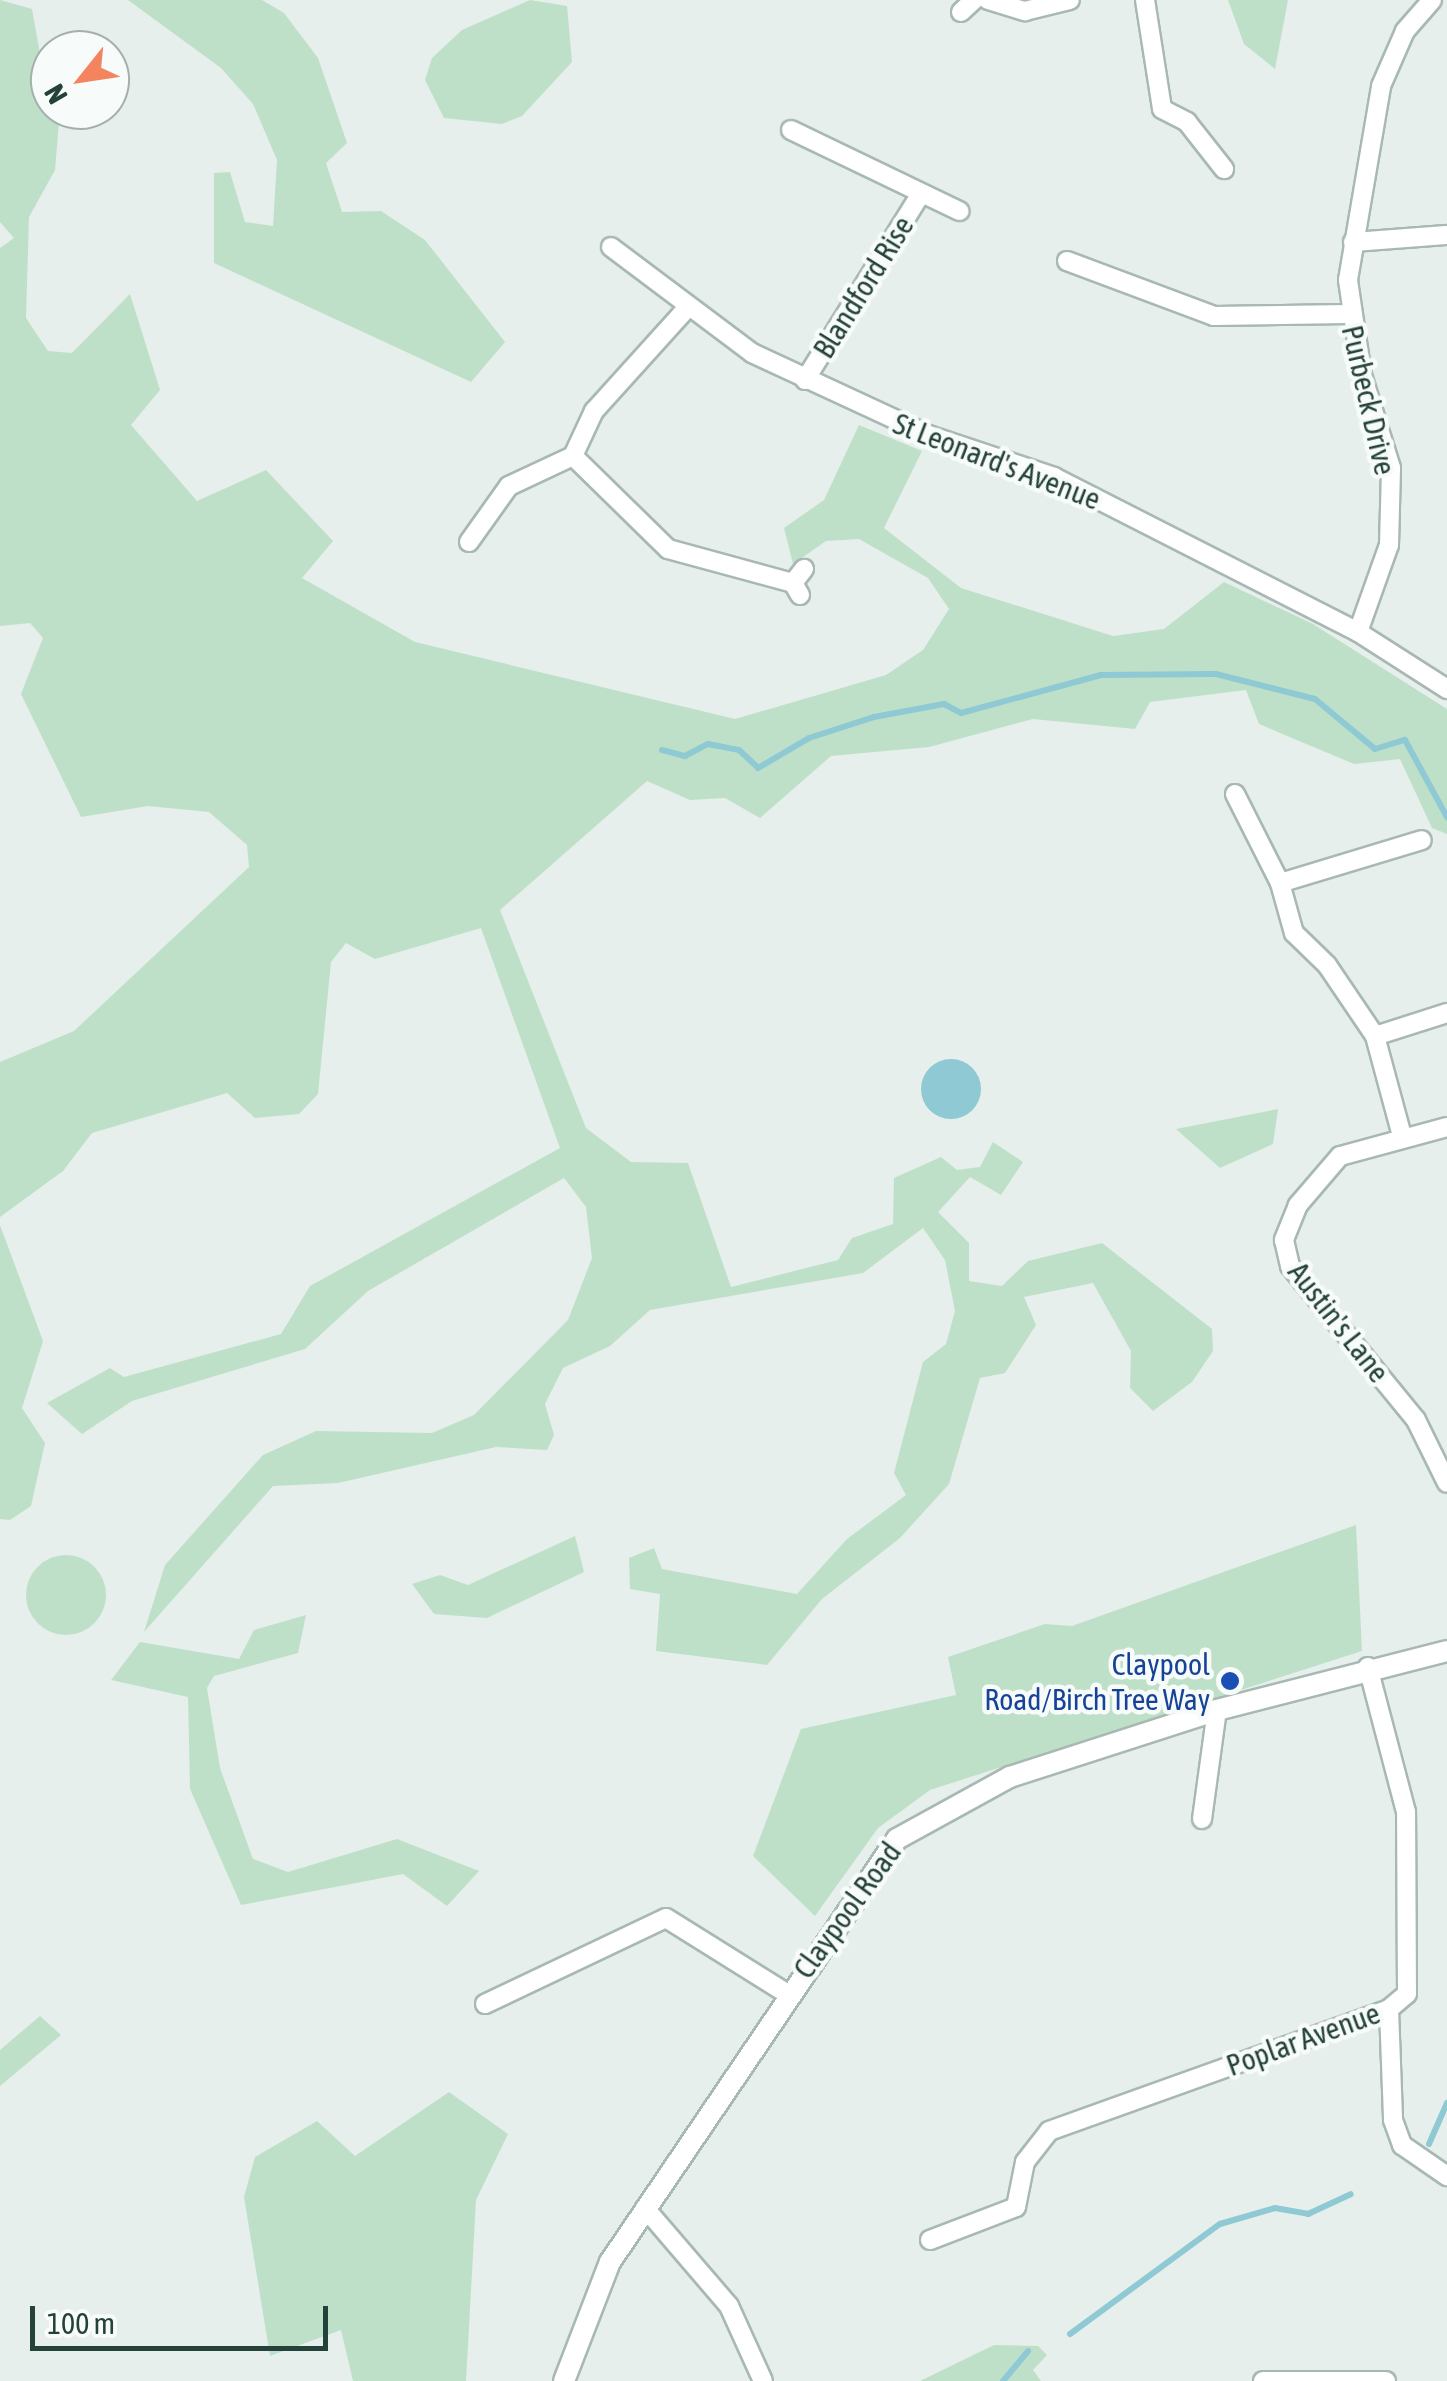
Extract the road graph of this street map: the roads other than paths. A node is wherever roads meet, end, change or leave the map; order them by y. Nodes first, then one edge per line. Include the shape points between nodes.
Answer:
1 (988, 0) edge
2 (1070, 0) edge
3 (1145, 0) edge
4 (1432, 0) edge
5 (791, 130) dead end
6 (1224, 169) dead end
7 (921, 194) junction
8 (958, 211) dead end
9 (1447, 236) edge
10 (1353, 242) junction
11 (611, 246) dead end
12 (1068, 261) dead end
13 (687, 308) junction
14 (1348, 314) junction
15 (805, 380) junction
16 (573, 456) junction
17 (467, 545) dead end
18 (799, 582) dead end
19 (1358, 632) junction
20 (1447, 690) edge
21 (1235, 794) dead end
22 (1250, 820) junction
23 (1232, 829) dead end
24 (1422, 840) dead end
25 (1280, 882) junction
26 (1447, 1013) edge
27 (1374, 1036) junction
28 (1447, 1127) edge
29 (1402, 1136) junction
30 (1447, 1483) edge
31 (1447, 1651) edge
32 (1368, 1668) junction
33 (1217, 1710) junction
34 (1202, 1819) dead end
35 (786, 1993) junction
36 (485, 2004) dead end
37 (1389, 2009) junction
38 (1447, 2176) edge
39 (644, 2208) junction
40 (930, 2240) dead end
41 (564, 2381) edge
42 (763, 2381) edge
43 (1263, 2381) edge
44 (1386, 2381) edge

1 - 2 street via 1025,11
3 - 6 street via 1162,109 1187,122
4 - 10 street, Purbeck Drive via 1381,86
5 - 7 street, Blandford Rise
7 - 8 street, Blandford Rise
7 - 15 street, Blandford Rise
9 - 10 street
10 - 14 street, Purbeck Drive
11 - 13 street, St Leonard's Avenue
12 - 14 street via 1214,316
13 - 15 street, St Leonard's Avenue
13 - 16 street via 594,411
14 - 19 street, Purbeck Drive via 1391,468 1389,544
15 - 19 street, St Leonard's Avenue via 1054,477
16 - 17 street via 509,486
16 - 18 street via 668,548
19 - 20 street, St Leonard's Avenue
21 - 22 street
22 - 23 street
22 - 25 street
24 - 25 street
25 - 27 street via 1294,933 1328,964
26 - 27 street
27 - 29 street
28 - 29 street, Austin's Lane
29 - 30 street, Austin's Lane via 1340,1156 1298,1206 1284,1240 1290,1266 1416,1420
31 - 32 street, Claypool Road
32 - 33 street, Claypool Road
32 - 37 street, Poplar Avenue via 1406,1812 1410,1870 1413,1975
33 - 34 street
33 - 35 street, Claypool Road via 927,1814 879,1860
35 - 36 street via 666,1918
35 - 39 street, Claypool Road
37 - 38 street via 1393,2120 1402,2145
37 - 40 street, Poplar Avenue via 1049,2131 1024,2162 1016,2208
39 - 41 street, Claypool Road via 586,2310
39 - 42 street via 729,2306
43 - 44 street

